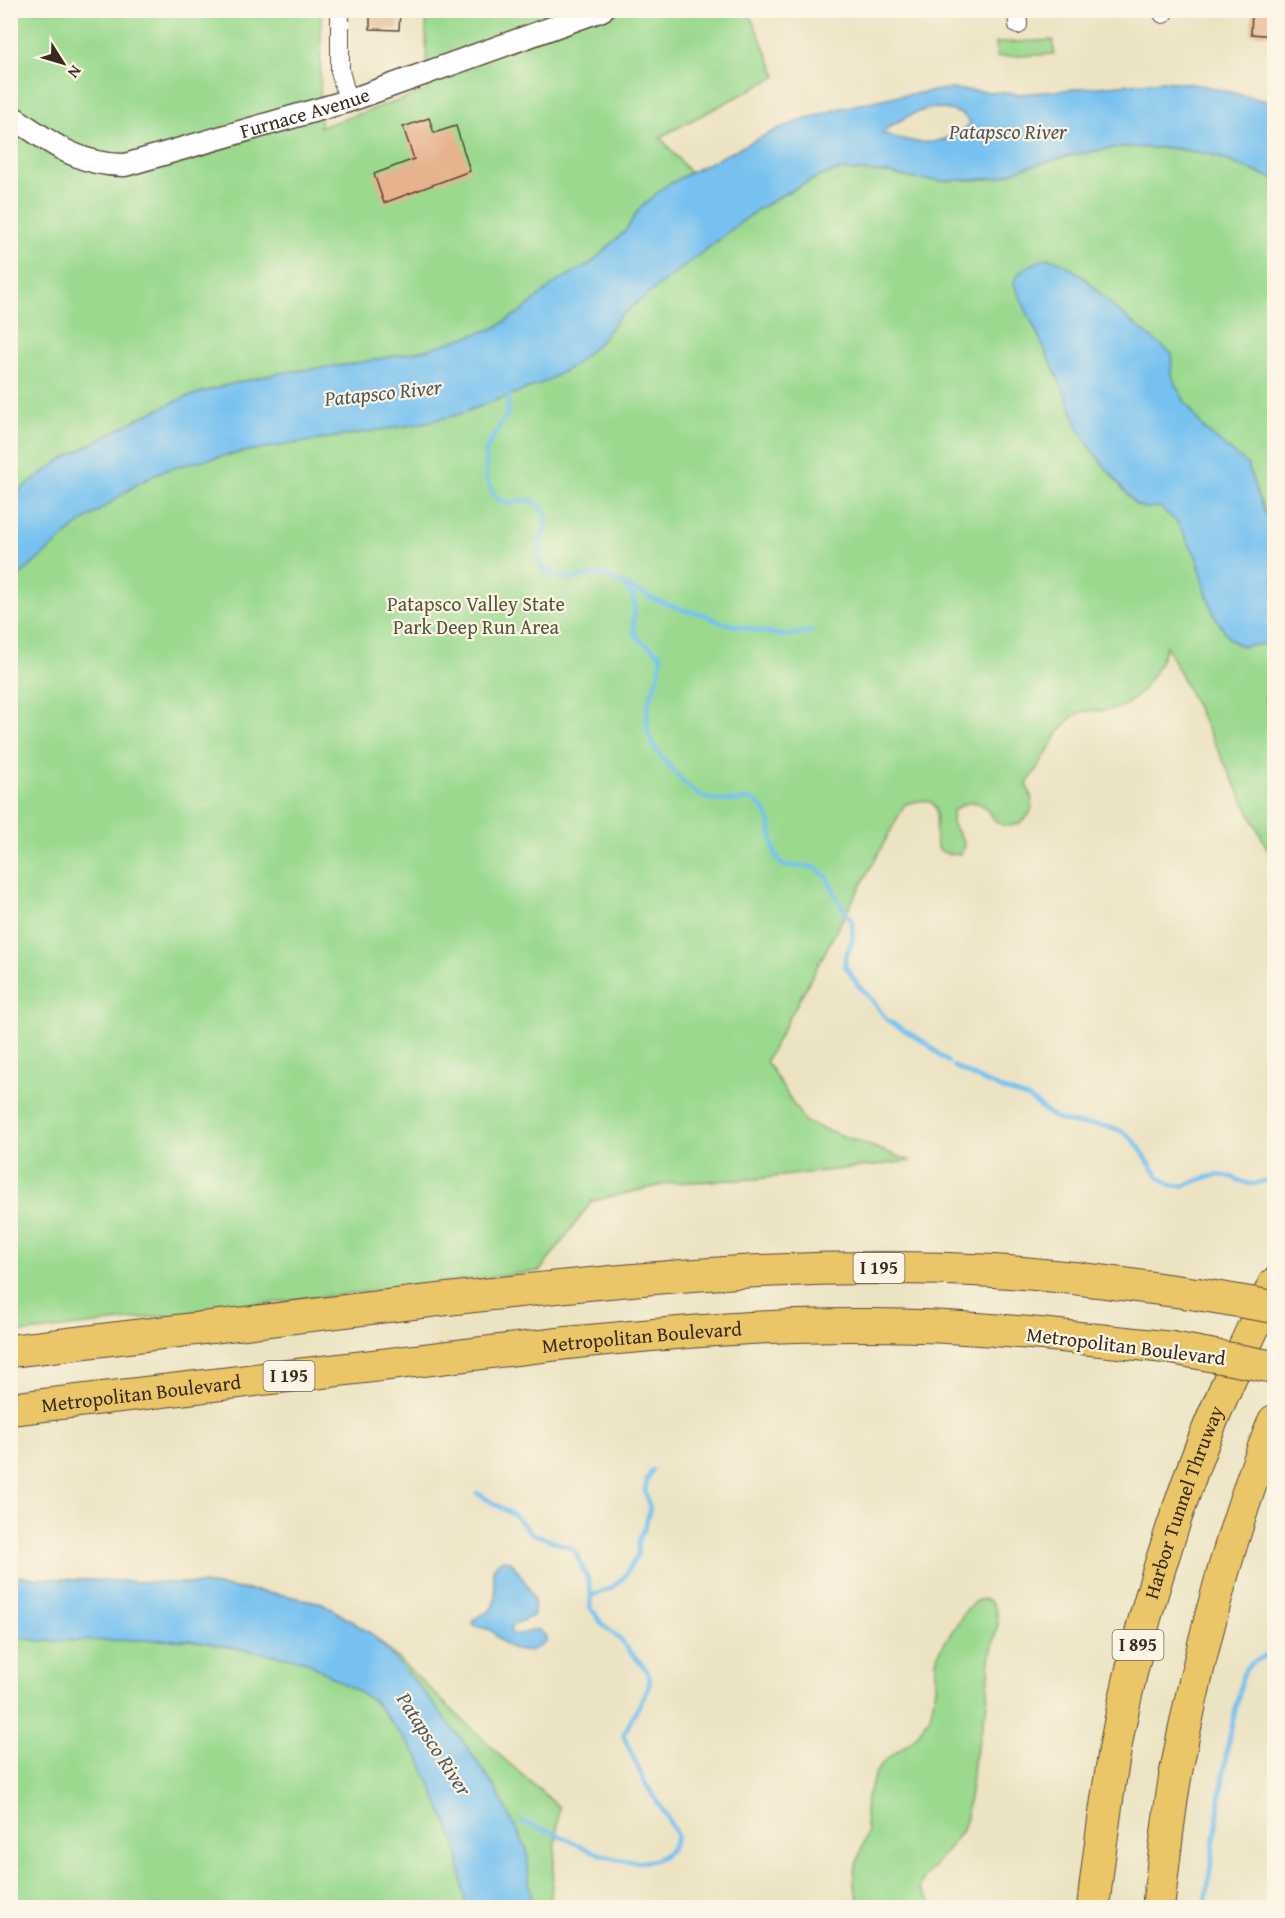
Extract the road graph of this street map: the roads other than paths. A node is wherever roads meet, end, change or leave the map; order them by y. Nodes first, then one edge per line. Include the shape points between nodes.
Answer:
1 (340, 10) edge
2 (602, 10) edge
3 (348, 101) junction
4 (10, 115) edge
5 (1275, 1284) edge
6 (1275, 1307) edge
7 (10, 1351) edge
8 (1275, 1367) edge
9 (10, 1409) edge
10 (1275, 1421) edge
11 (1275, 1468) edge
12 (1201, 1657) junction
13 (1094, 1908) edge
14 (1158, 1908) edge

1 - 3 street via 340,72
2 - 3 street, Furnace Avenue
3 - 4 street, Furnace Avenue via 109,166 60,149
5 - 13 highway, Harbor Tunnel Thruway / I 895 via 1204,1440 1151,1599 1120,1724
6 - 7 highway, I 195, bridge via 1090,1280 994,1271 749,1271 561,1286
8 - 9 highway, Metropolitan Boulevard / I 195, bridge via 1172,1348 984,1329 872,1324 749,1328 567,1343
10 - 12 highway via 1225,1562
11 - 12 highway
12 - 14 highway via 1176,1773

